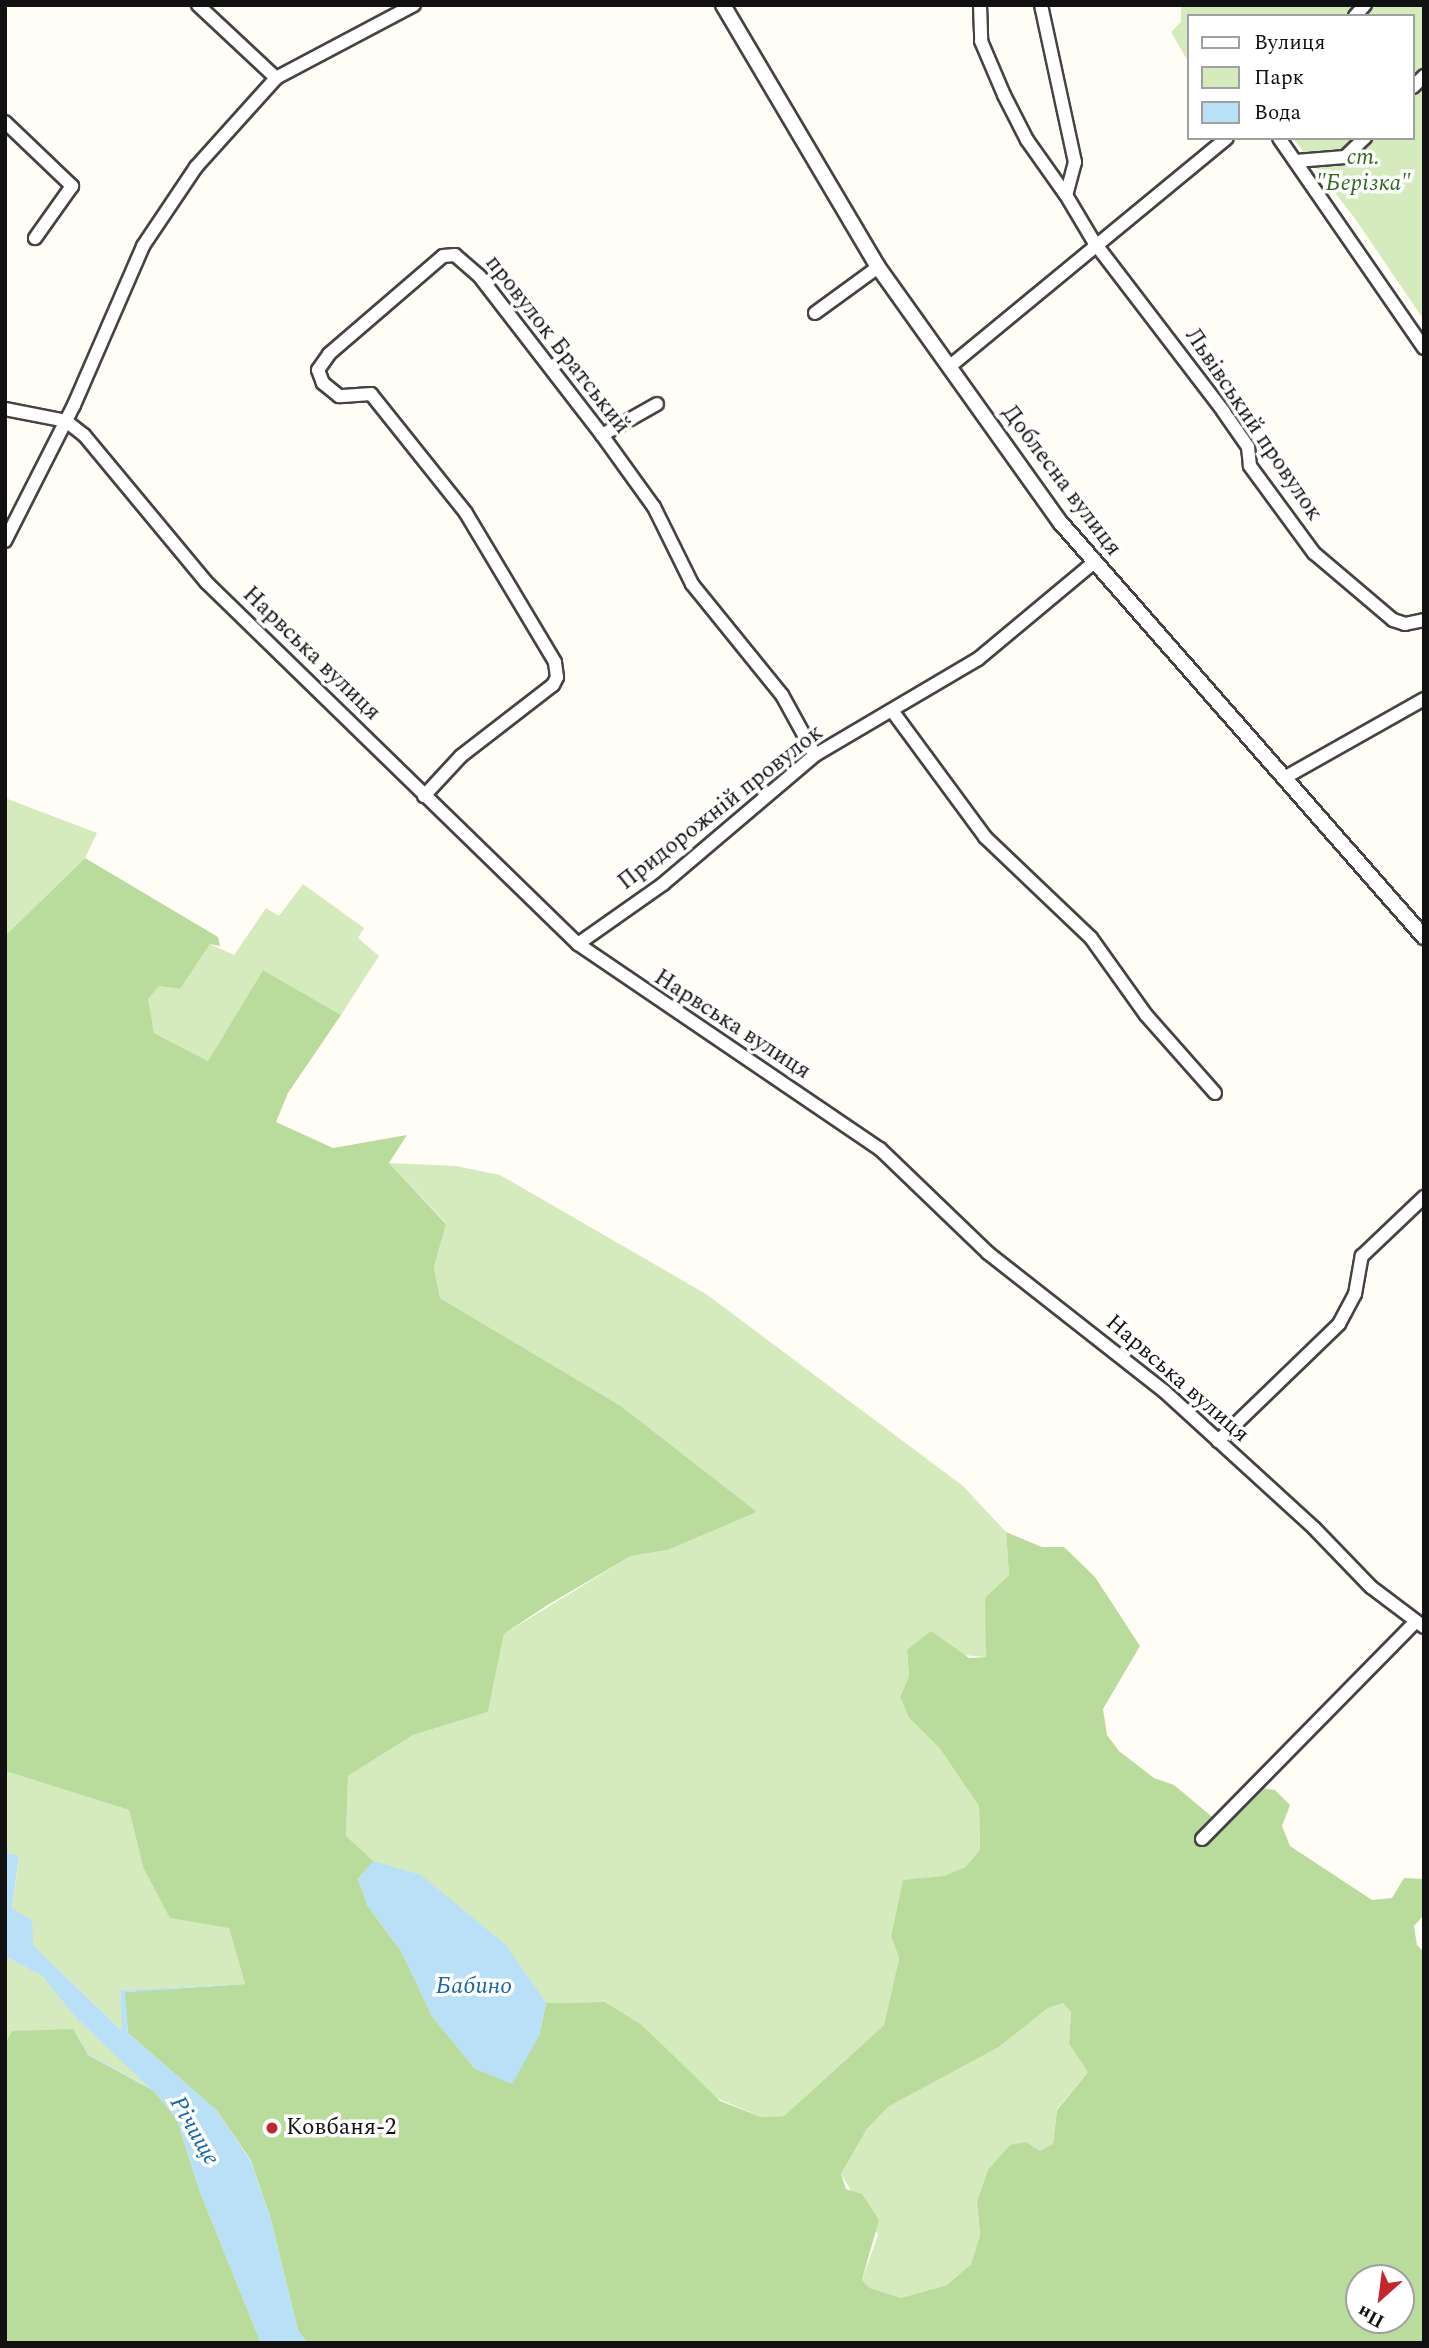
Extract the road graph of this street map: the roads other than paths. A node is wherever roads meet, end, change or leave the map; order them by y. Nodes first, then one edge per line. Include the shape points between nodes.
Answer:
1 (198, 5) edge
2 (414, 5) edge
3 (723, 5) edge
4 (980, 5) edge
5 (1041, 5) edge
6 (276, 78) junction
7 (5, 122) edge
8 (1225, 140) edge
9 (1280, 140) edge
10 (1363, 140) edge
11 (1296, 161) junction
12 (1066, 195) junction
13 (35, 238) dead end
14 (1098, 246) junction
15 (878, 267) junction
16 (815, 313) dead end
17 (1424, 348) edge
18 (949, 367) junction
19 (657, 404) dead end
20 (5, 409) edge
21 (66, 421) junction
22 (602, 435) junction
23 (5, 541) edge
24 (1093, 564) junction
25 (1424, 620) edge
26 (1424, 699) edge
27 (893, 712) junction
28 (815, 755) junction
29 (1284, 778) junction
30 (424, 796) junction
31 (1424, 937) edge
32 (578, 944) junction
33 (1214, 1093) dead end
34 (1424, 1197) edge
35 (1218, 1441) junction
36 (1419, 1624) edge
37 (1202, 1839) dead end

1 - 6 street
2 - 6 street
3 - 15 street, Доблесна вулиця
4 - 12 street, Львівський провулок via 981,41 995,76 1027,139
5 - 12 street via 1075,162
6 - 21 street via 196,167 161,216 121,290
7 - 13 street via 72,186
8 - 14 street
9 - 11 street
10 - 11 street via 1345,157
11 - 17 street
12 - 14 street, Львівський провулок
14 - 18 street
14 - 25 street, Львівський провулок via 1223,411 1248,447 1250,466 1314,553 1393,620 1405,624
15 - 16 street
15 - 18 street, Доблесна вулиця
18 - 24 street, Доблесна вулиця
19 - 22 street
20 - 21 street
21 - 23 street
21 - 30 street, Нарвська вулиця via 84,435 206,582
22 - 28 street, провулок Братський via 654,507 692,584 782,695
22 - 30 street, провулок Братський via 554,379 512,316 455,255 435,261 329,354 318,370 323,383 339,396 366,393 378,401 466,513 555,662 553,685 461,756
24 - 27 street, Придорожній провулок via 978,659
24 - 29 street, Доблесна вулиця
26 - 29 street
27 - 28 street, Придорожній провулок
27 - 33 street via 985,837 1091,938 1146,1016
28 - 32 street, Придорожній провулок via 663,884
29 - 31 street, Доблесна вулиця
30 - 32 street, Нарвська вулиця
32 - 35 street, Нарвська вулиця via 880,1149 988,1253 1164,1391
34 - 35 street via 1363,1256 1355,1294 1339,1324
35 - 36 street, Нарвська вулиця via 1371,1587
36 - 37 street, Нарвська вулиця

